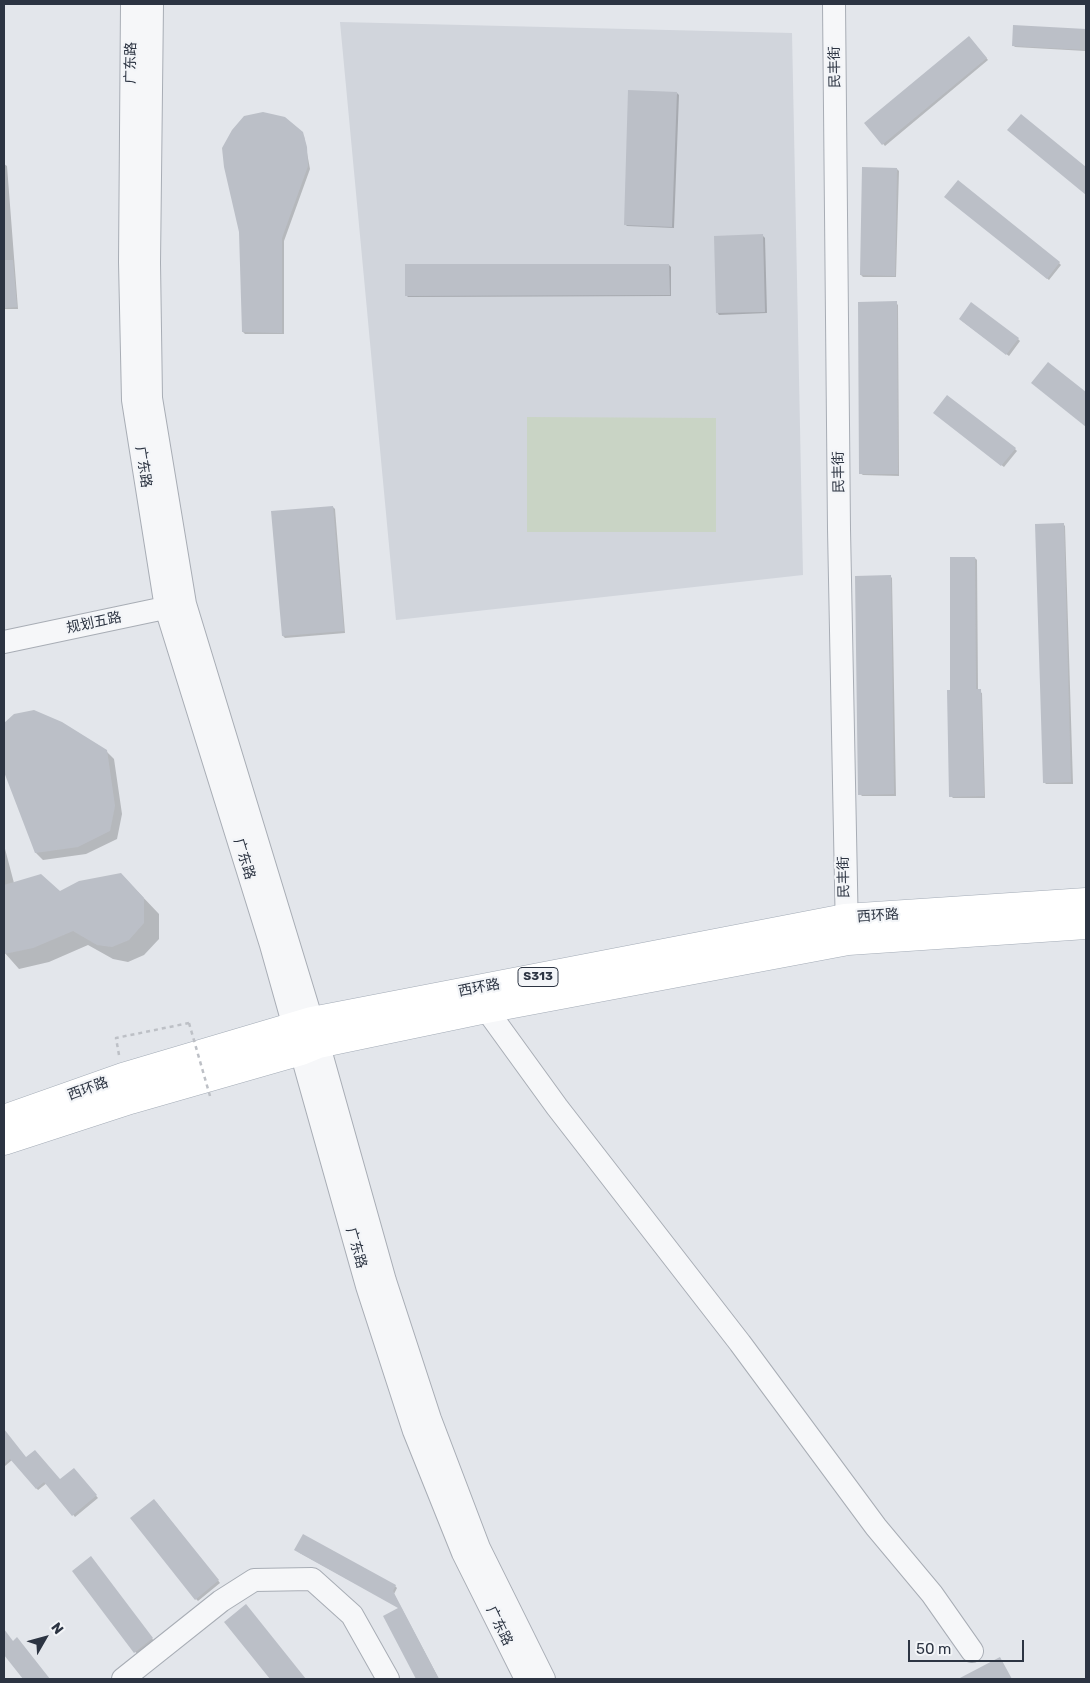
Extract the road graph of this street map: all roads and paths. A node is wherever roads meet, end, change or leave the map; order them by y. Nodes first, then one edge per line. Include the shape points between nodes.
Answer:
1 (132, 4) edge
2 (152, 4) edge
3 (834, 4) edge
4 (175, 606) junction
5 (4, 642) edge
6 (1086, 902) edge
7 (1086, 925) edge
8 (846, 929) junction
9 (486, 1009) junction
10 (306, 1035) junction
11 (116, 1038) dead end
12 (210, 1096) dead end
13 (4, 1119) edge
14 (4, 1141) edge
15 (972, 1651) dead end
16 (530, 1676) edge
17 (123, 1679) edge
18 (388, 1679) edge

1 - 4 street, 广东路 via 132,400
2 - 4 street, 广东路 via 148,263 151,398
3 - 8 street, 民丰街
4 - 5 street, 规划五路
4 - 10 street, 广东路
6 - 8 main road, 西环路 / S313
7 - 8 main road, 西环路 / S313
8 - 9 main road, 西环路 / S313
8 - 10 main road, 西环路 / S313
9 - 10 main road, 西环路 / S313
9 - 15 street via 556,1107 740,1343 876,1527 932,1594
10 - 13 main road, 西环路 / S313 via 123,1077
10 - 14 main road, 西环路 / S313 via 130,1100
10 - 16 street, 广东路 via 367,1286 414,1431 463,1553
11 - 12 path, bridge via 189,1023
17 - 18 street via 221,1601 254,1580 312,1579 352,1615

